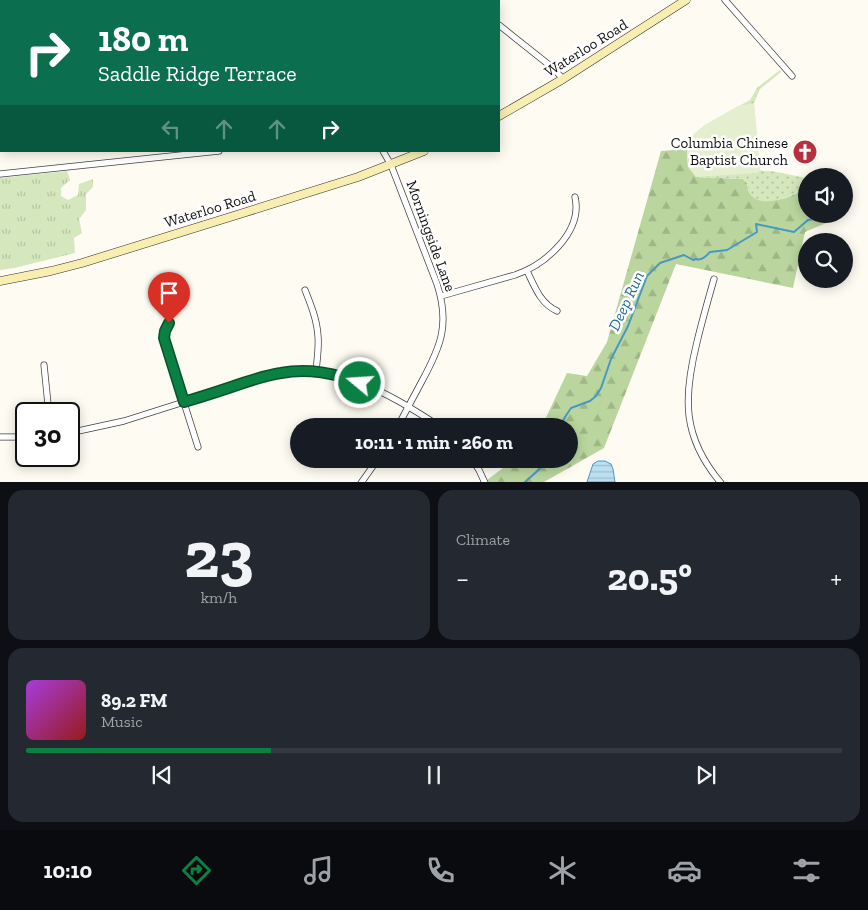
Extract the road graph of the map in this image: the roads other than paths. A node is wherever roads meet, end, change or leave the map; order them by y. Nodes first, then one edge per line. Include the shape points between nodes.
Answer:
1 (686, 0) edge
2 (725, 0) edge
3 (500, 26) edge
4 (792, 76) dead end
5 (563, 79) junction
6 (500, 115) edge
7 (209, 152) edge
8 (384, 152) edge
9 (422, 152) edge
10 (390, 165) junction
11 (0, 174) edge
12 (575, 197) dead end
13 (527, 271) junction
14 (714, 279) dead end
15 (0, 281) edge
16 (305, 290) dead end
17 (441, 296) junction
18 (557, 311) dead end
19 (169, 323) dead end
20 (44, 365) dead end
21 (316, 372) junction
22 (48, 402) edge
23 (184, 402) junction
24 (408, 408) junction
25 (402, 418) edge
26 (425, 418) edge
27 (80, 430) edge
28 (0, 437) edge
29 (15, 437) edge
30 (198, 447) dead end
31 (371, 468) edge
32 (477, 468) edge
33 (361, 482) edge
34 (485, 482) edge
35 (722, 482) edge

1 - 5 main road, Waterloo Road
2 - 4 street
3 - 5 street
5 - 6 main road, Waterloo Road
7 - 11 street
8 - 10 street, Morningside Lane
9 - 10 main road, Waterloo Road
10 - 15 main road, Waterloo Road via 313,192 82,262
10 - 17 street, Morningside Lane
12 - 13 street via 576,214 566,236 549,256
13 - 17 street
13 - 18 street via 544,303
14 - 35 street via 693,358 688,399 690,423 697,445
16 - 21 street via 318,336
17 - 24 street, Morningside Lane via 443,322 439,347
19 - 23 street via 164,338
20 - 22 street
21 - 23 street via 280,373
21 - 24 street via 351,379
23 - 27 street
23 - 30 street
24 - 25 street, Morningside Lane
24 - 26 street
28 - 29 street
31 - 33 street
32 - 34 street

